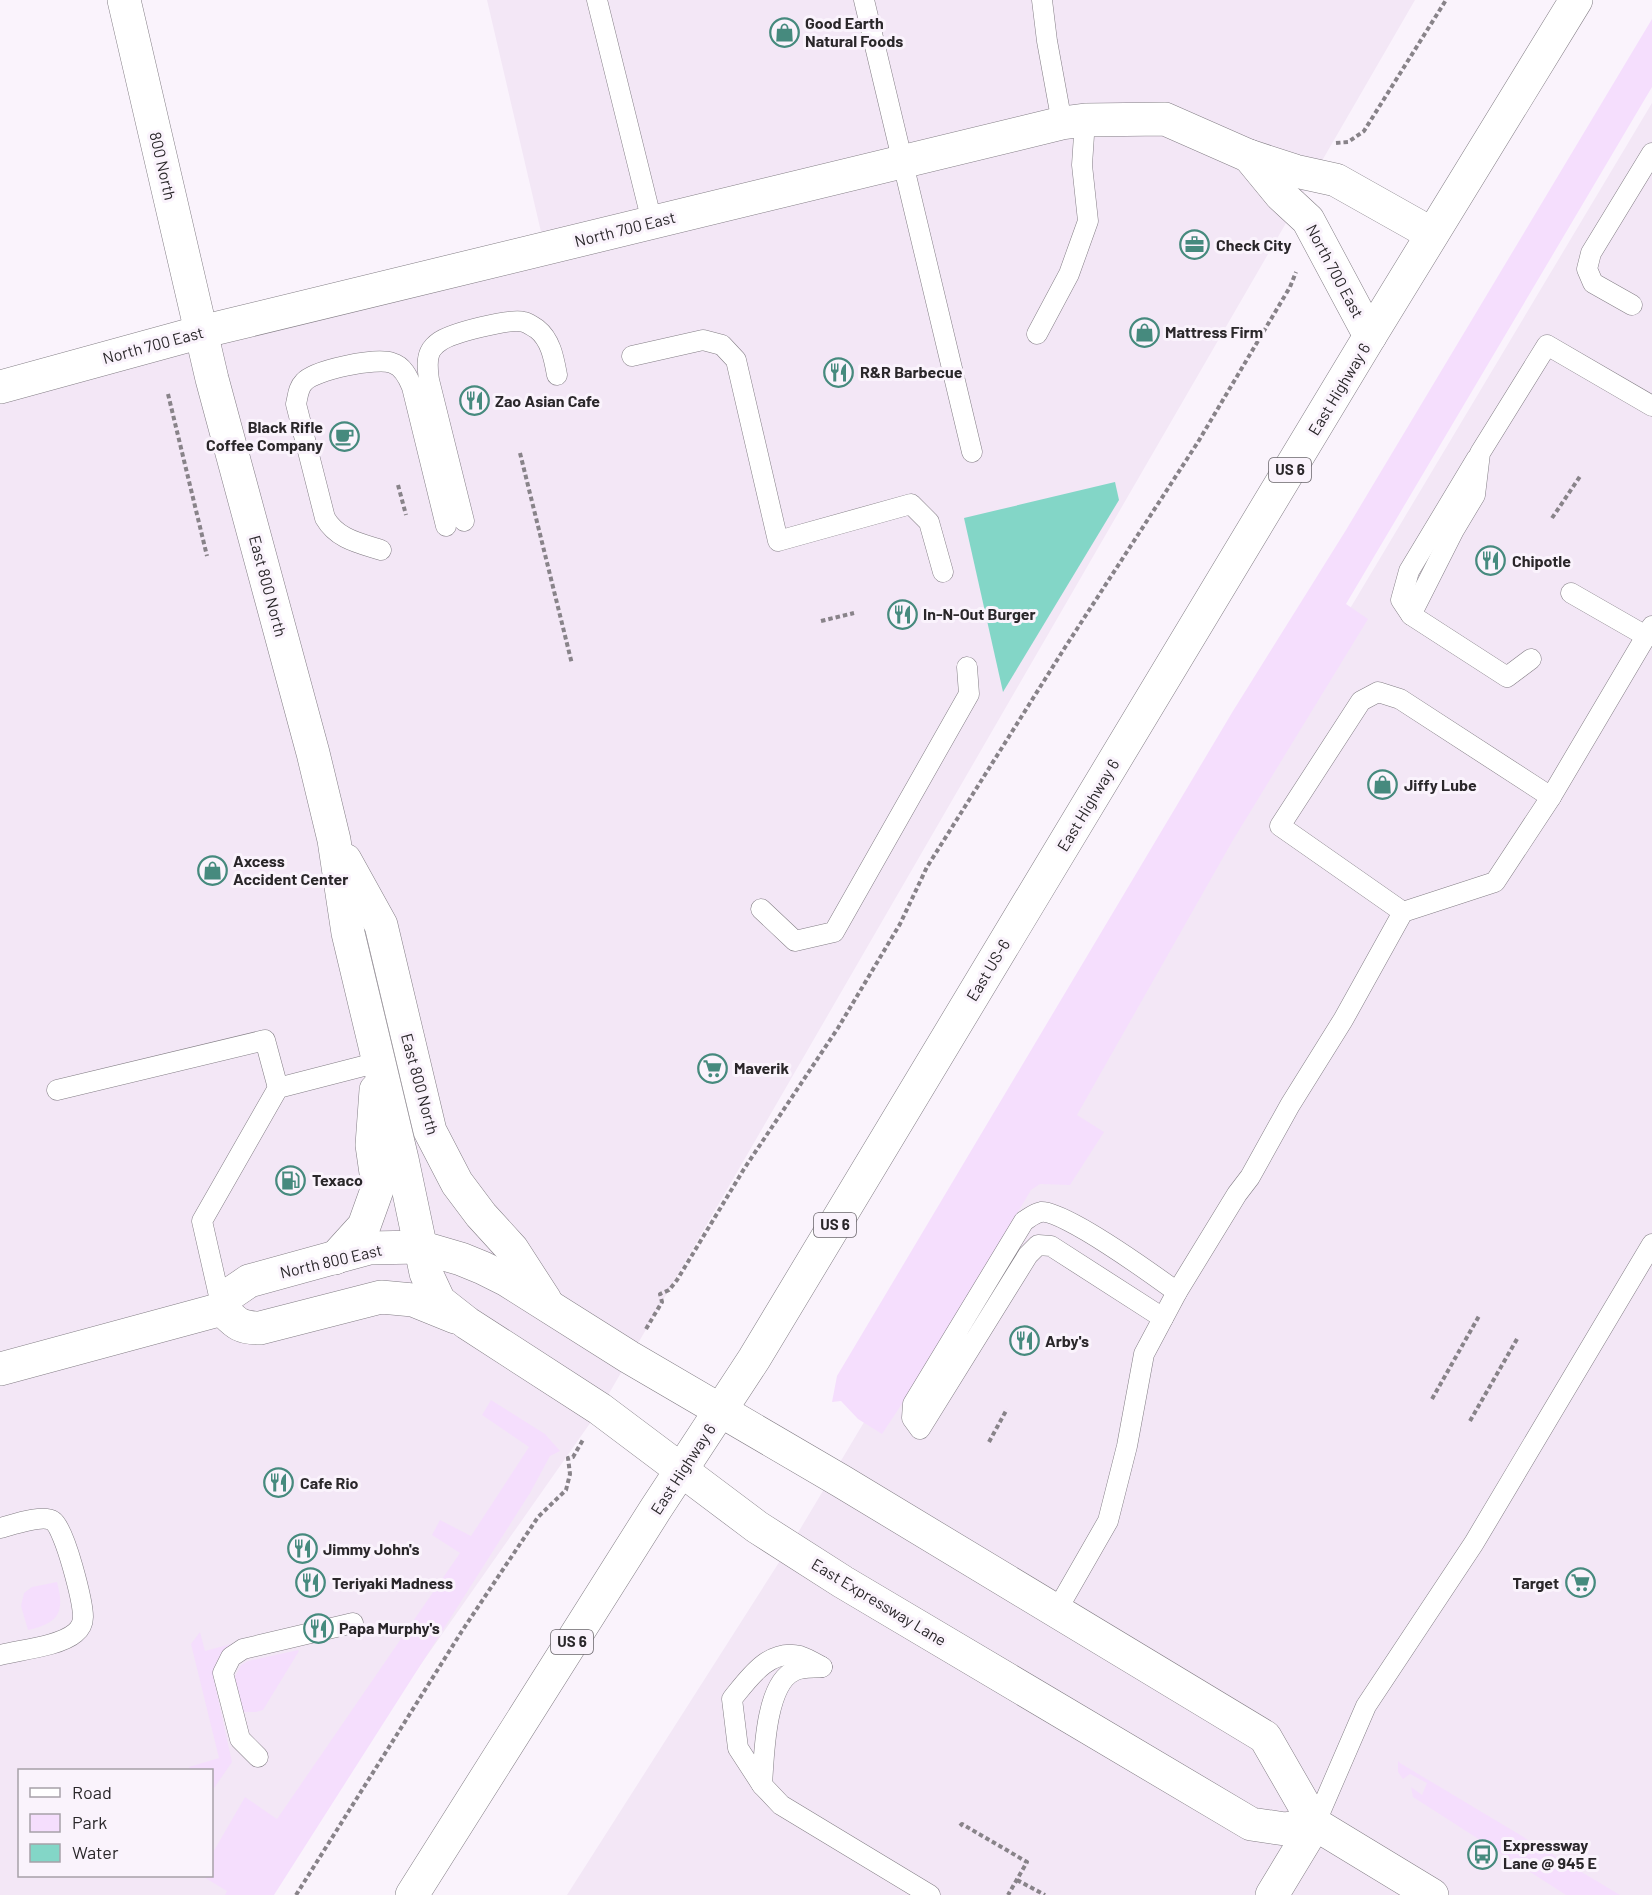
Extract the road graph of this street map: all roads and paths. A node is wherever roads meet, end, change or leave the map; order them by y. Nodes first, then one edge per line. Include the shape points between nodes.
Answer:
1 (124, 0) edge
2 (597, 0) edge
3 (864, 0) edge
4 (1042, 0) edge
5 (1446, 0) edge
6 (1576, 0) edge
7 (1073, 121) junction
8 (1331, 144) dead end
9 (1652, 153) edge
10 (1249, 156) junction
11 (902, 160) junction
12 (652, 222) junction
13 (1432, 234) junction
14 (1297, 268) dead end
15 (1632, 305) dead end
16 (201, 332) junction
17 (1037, 334) dead end
18 (1370, 336) junction
19 (632, 356) dead end
20 (557, 375) dead end
21 (0, 387) edge
22 (168, 394) dead end
23 (1652, 406) edge
24 (972, 452) dead end
25 (520, 453) dead end
26 (1581, 475) dead end
27 (398, 485) dead end
28 (406, 515) dead end
29 (1552, 518) dead end
30 (381, 550) dead end
31 (207, 556) dead end
32 (943, 572) dead end
33 (1571, 593) dead end
34 (854, 613) dead end
35 (821, 621) dead end
36 (1649, 631) edge
37 (1531, 659) dead end
38 (572, 664) dead end
39 (967, 667) dead end
40 (1551, 797) junction
41 (334, 840) junction
42 (1030, 902) joint
43 (760, 909) dead end
44 (1402, 912) junction
45 (947, 1038) joint
46 (379, 1062) junction
47 (278, 1088) junction
48 (57, 1090) dead end
49 (430, 1131) junction
50 (1652, 1244) edge
51 (420, 1247) junction
52 (335, 1258) junction
53 (1177, 1292) junction
54 (381, 1297) junction
55 (662, 1302) dead end
56 (549, 1306) junction
57 (222, 1309) junction
58 (1479, 1316) dead end
59 (1163, 1318) junction
60 (467, 1323) junction
61 (1517, 1339) dead end
62 (0, 1369) edge
63 (1432, 1399) dead end
64 (1007, 1409) dead end
65 (721, 1410) junction
66 (1470, 1421) dead end
67 (989, 1442) dead end
68 (573, 1457) dead end
69 (682, 1470) junction
70 (0, 1528) edge
71 (1057, 1610) junction
72 (354, 1623) dead end
73 (0, 1655) edge
74 (258, 1757) dead end
75 (762, 1785) junction
76 (1315, 1824) junction
77 (960, 1826) dead end
78 (1017, 1880) junction
79 (296, 1895) edge
80 (412, 1895) edge
81 (930, 1895) edge
82 (1008, 1895) edge
83 (1045, 1895) edge
84 (1272, 1895) edge
85 (1432, 1895) edge

1 - 16 main road, 800 North
2 - 12 lane
3 - 11 lane
4 - 7 lane via 1047,41
5 - 8 path via 1364,131 1348,142
6 - 13 main road, East Highway 6 / US 6
7 - 10 main road, North 700 East via 1165,119
7 - 11 main road, North 700 East
7 - 17 lane via 1088,221 1069,274
9 - 15 lane via 1591,253 1587,269 1593,283
10 - 13 main road, North 700 East via 1336,180
10 - 18 main road, North 700 East via 1308,220
11 - 12 main road, North 700 East
11 - 24 lane
12 - 16 main road, North 700 East
13 - 18 main road, East Highway 6 / US 6
14 - 55 path via 1290,287 1198,442 934,857 900,924 838,1028 744,1169 677,1280 660,1294
16 - 21 main road, North 700 East
16 - 41 main road, East 800 North
18 - 42 main road, East Highway 6 / US 6
19 - 32 lane via 703,340 722,345 736,360 778,542 911,504 929,522
20 - 30 lane via 547,340 524,322 454,335 439,341 430,351 429,380 455,524 406,373 394,363 368,362 313,375 304,381 298,390 297,404 325,518 331,529 344,538
22 - 31 path
23 - 37 lane via 1547,345 1409,571 1401,600 1411,615 1508,677
25 - 38 path
26 - 29 path
27 - 28 path
33 - 36 lane
34 - 35 path
36 - 40 lane
39 - 43 lane via 969,694 834,932 795,941
40 - 44 lane via 1495,882
40 - 44 lane via 1400,699 1378,692 1361,701 1280,826
41 - 46 main road, East 800 North via 348,933
41 - 49 main road, East 800 North via 381,925
42 - 45 main road, East US-6 / US 6
44 - 53 lane via 1250,1177
45 - 65 main road, East Highway 6 / US 6
46 - 47 lane
46 - 51 main road, East 800 North
46 - 52 main road via 372,1145 378,1187 364,1226
47 - 48 lane via 265,1040
47 - 57 lane via 202,1221
49 - 51 main road via 429,1184
49 - 56 main road, East 800 North via 457,1183 512,1249
50 - 76 lane via 1474,1544 1366,1706
51 - 52 main road, North 800 East via 369,1248
51 - 54 main road
51 - 56 main road, North 800 East via 483,1268
51 - 60 main road, East 800 North via 439,1301
52 - 57 main road, North 800 East via 249,1281 227,1296
53 - 59 lane
53 - 59 lane via 1058,1215 1040,1212 1024,1221 913,1404 912,1418 920,1429 1028,1254 1038,1245 1051,1246
54 - 57 main road via 260,1328 237,1324
54 - 60 main road via 413,1300
56 - 65 main road
57 - 62 main road
58 - 63 path
59 - 71 lane via 1143,1354 1127,1446 1108,1521
60 - 69 main road, East Expressway Lane via 600,1409
61 - 66 path
64 - 67 path
65 - 69 main road, East Highway 6 / US 6
65 - 71 main road
68 - 79 path via 568,1458 566,1490 538,1517 481,1602
69 - 76 main road, East Expressway Lane via 757,1527 843,1582 1251,1824 1285,1829
69 - 80 main road, East Highway 6 / US 6
70 - 73 lane via 44,1518 54,1521 67,1545 83,1615 74,1635
71 - 76 main road via 1265,1737
72 - 74 lane via 243,1649 231,1657 223,1673 229,1700 240,1739
75 - 75 lane via 766,1733 776,1689 793,1671 822,1667 800,1656 780,1655 759,1667 732,1699 738,1748
75 - 81 lane via 781,1805
76 - 84 main road
76 - 85 main road
77 - 78 path via 1027,1863
78 - 82 path
78 - 83 path

